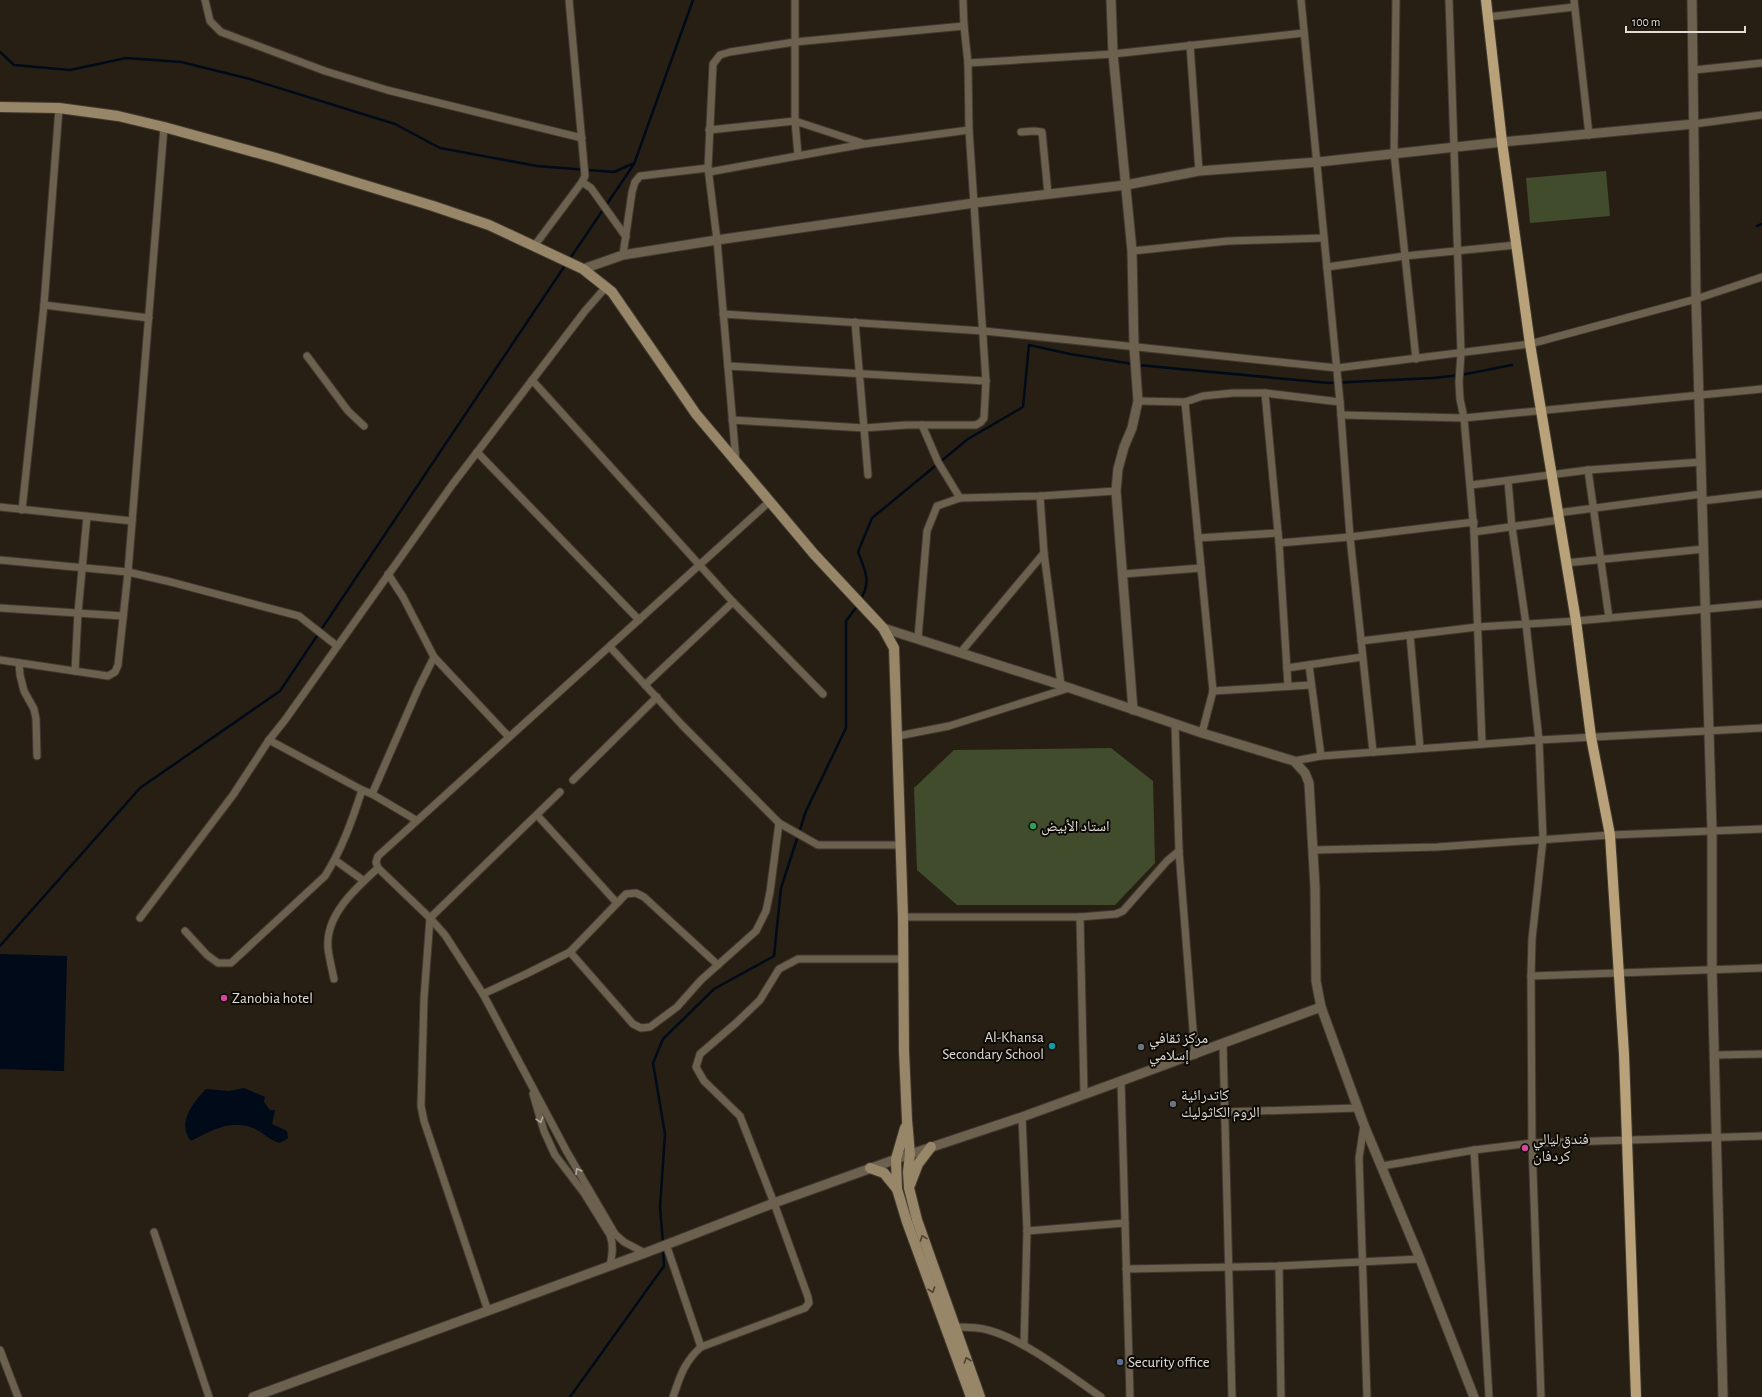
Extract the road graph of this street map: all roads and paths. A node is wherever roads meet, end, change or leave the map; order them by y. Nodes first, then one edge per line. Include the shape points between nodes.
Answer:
1 (205, 0) edge
2 (569, 0) edge
3 (795, 0) edge
4 (963, 0) edge
5 (1111, 0) edge
6 (1301, 0) edge
7 (1396, 0) edge
8 (1449, 0) edge
9 (1486, 0) edge
10 (1693, 0) edge
11 (1574, 4) edge
12 (1488, 17) junction
13 (964, 26) junction
14 (1304, 33) junction
15 (795, 42) junction
16 (1190, 45) junction
17 (1113, 54) junction
18 (968, 63) junction
19 (1762, 63) edge
20 (1694, 70) junction
21 (0, 108) edge
22 (58, 108) junction
23 (1762, 115) edge
24 (795, 121) junction
25 (1694, 124) junction
26 (164, 127) junction
27 (709, 130) junction
28 (969, 130) junction
29 (1021, 132) dead end
30 (1589, 135) junction
31 (582, 138) junction
32 (1502, 142) junction
33 (864, 144) junction
34 (1454, 148) junction
35 (1394, 153) junction
36 (798, 155) junction
37 (1318, 162) junction
38 (709, 170) junction
39 (1199, 171) junction
40 (583, 179) junction
41 (1126, 184) junction
42 (1048, 194) junction
43 (974, 203) junction
44 (626, 237) junction
45 (1324, 238) junction
46 (717, 240) junction
47 (534, 245) junction
48 (1516, 245) junction
49 (1132, 250) junction
50 (1457, 250) junction
51 (623, 255) junction
52 (1405, 256) junction
53 (580, 267) junction
54 (1327, 267) junction
55 (1762, 277) edge
56 (606, 287) junction
57 (1696, 299) junction
58 (44, 306) junction
59 (723, 314) junction
60 (149, 318) junction
61 (855, 322) junction
62 (984, 331) junction
63 (1530, 344) junction
64 (1134, 349) junction
65 (1461, 353) junction
66 (308, 356) dead end
67 (1416, 359) junction
68 (728, 366) junction
69 (1337, 368) junction
70 (859, 374) junction
71 (532, 380) junction
72 (986, 381) junction
73 (1762, 390) edge
74 (1265, 393) junction
75 (1700, 396) junction
76 (1340, 399) junction
77 (1138, 402) junction
78 (1185, 402) junction
79 (1541, 410) junction
80 (1341, 415) junction
81 (1464, 418) junction
82 (732, 420) junction
83 (922, 425) junction
84 (364, 426) dead end
85 (864, 428) junction
86 (477, 452) junction
87 (736, 462) junction
88 (1701, 462) junction
89 (1588, 470) junction
90 (868, 475) dead end
91 (1551, 475) junction
92 (1508, 481) junction
93 (1471, 485) junction
94 (1116, 490) junction
95 (1762, 494) edge
96 (1040, 496) junction
97 (960, 498) junction
98 (1702, 498) junction
99 (769, 502) junction
100 (0, 507) edge
101 (1592, 508) junction
102 (22, 510) junction
103 (87, 516) junction
104 (1558, 517) junction
105 (132, 521) junction
106 (1474, 522) junction
107 (1512, 527) junction
108 (1474, 532) junction
109 (1278, 533) junction
110 (1350, 537) junction
111 (1198, 538) junction
112 (1279, 543) junction
113 (1704, 549) junction
114 (1044, 553) junction
115 (0, 560) edge
116 (1601, 560) junction
117 (1566, 563) junction
118 (700, 564) junction
119 (82, 568) junction
120 (1201, 568) junction
121 (128, 572) junction
122 (388, 574) junction
123 (1123, 574) junction
124 (733, 602) junction
125 (1762, 604) edge
126 (0, 608) edge
127 (1706, 609) junction
128 (78, 613) junction
129 (123, 616) junction
130 (1609, 618) junction
131 (639, 620) junction
132 (1576, 621) junction
133 (1526, 624) junction
134 (1477, 627) junction
135 (883, 628) junction
136 (1410, 635) junction
137 (918, 638) junction
138 (1361, 641) junction
139 (336, 646) junction
140 (610, 647) junction
141 (961, 652) junction
142 (434, 656) junction
143 (1362, 657) junction
144 (0, 660) edge
145 (19, 663) junction
146 (1309, 664) junction
147 (1287, 668) junction
148 (75, 671) junction
149 (645, 684) junction
150 (1311, 685) junction
151 (1065, 686) junction
152 (1288, 686) junction
153 (1213, 691) junction
154 (822, 694) dead end
155 (657, 697) junction
156 (1133, 710) junction
157 (1175, 724) junction
158 (1762, 728) edge
159 (1710, 731) junction
160 (1202, 733) junction
161 (898, 736) junction
162 (509, 737) junction
163 (1591, 737) junction
164 (269, 740) junction
165 (1539, 740) junction
166 (1482, 744) junction
167 (1420, 748) junction
168 (1373, 752) junction
169 (37, 756) dead end
170 (1321, 756) junction
171 (1294, 761) junction
172 (573, 780) dead end
173 (362, 790) junction
174 (560, 792) dead end
175 (372, 794) junction
176 (537, 815) junction
177 (416, 820) junction
178 (779, 823) junction
179 (1762, 829) edge
180 (1712, 832) junction
181 (1610, 835) junction
182 (1543, 839) junction
183 (901, 845) junction
184 (1314, 850) junction
185 (1179, 851) junction
186 (335, 860) junction
187 (378, 868) junction
188 (364, 881) junction
189 (617, 903) junction
190 (903, 917) junction
191 (1080, 917) junction
192 (140, 918) dead end
193 (430, 918) junction
194 (185, 931) dead end
195 (570, 952) junction
196 (904, 958) junction
197 (718, 965) junction
198 (1762, 968) edge
199 (1712, 969) junction
200 (1620, 972) junction
201 (1531, 976) junction
202 (334, 979) dead end
203 (483, 994) junction
204 (1321, 1007) junction
205 (1223, 1044) junction
206 (1762, 1054) edge
207 (1195, 1055) junction
208 (1715, 1055) junction
209 (1121, 1081) junction
210 (530, 1082) junction
211 (1084, 1094) junction
212 (1358, 1108) junction
213 (1224, 1112) junction
214 (1022, 1117) junction
215 (907, 1120) junction
216 (1364, 1125) junction
217 (1762, 1136) edge
218 (1717, 1138) junction
219 (1627, 1140) junction
220 (1532, 1143) junction
221 (931, 1147) junction
222 (1474, 1150) junction
223 (910, 1154) junction
224 (896, 1159) junction
225 (1382, 1166) junction
226 (870, 1168) junction
227 (909, 1188) junction
228 (898, 1189) junction
229 (774, 1202) junction
230 (1125, 1223) junction
231 (1027, 1231) junction
232 (154, 1232) dead end
233 (666, 1244) junction
234 (646, 1253) junction
235 (1420, 1259) junction
236 (1362, 1263) junction
237 (610, 1266) junction
238 (1279, 1266) junction
239 (1228, 1267) junction
240 (1126, 1269) junction
241 (488, 1311) junction
242 (955, 1327) junction
243 (1024, 1345) junction
244 (701, 1347) junction
245 (0, 1350) edge
246 (1471, 1394) edge
247 (18, 1397) edge
248 (209, 1397) edge
249 (253, 1397) edge
250 (673, 1397) edge
251 (970, 1397) edge
252 (980, 1397) edge
253 (1101, 1397) edge
254 (1130, 1397) edge
255 (1232, 1397) edge
256 (1281, 1397) edge
257 (1367, 1397) edge
258 (1489, 1397) edge
259 (1542, 1397) edge
260 (1636, 1397) edge
261 (1723, 1397) edge

1 - 31 street via 210,21 221,32 325,71 387,90
2 - 31 street
3 - 15 street
4 - 13 street
5 - 17 street
6 - 14 street
7 - 35 street
8 - 34 street
9 - 12 main road
10 - 20 street
11 - 12 street
11 - 30 street
12 - 32 main road
13 - 15 street
13 - 18 street
14 - 16 street
14 - 37 street
15 - 24 street
15 - 27 street via 720,55 713,64
16 - 17 street
16 - 39 street
17 - 18 street
17 - 41 street
18 - 28 street
19 - 20 street
20 - 25 street
21 - 22 main road
22 - 26 main road via 118,116
22 - 58 street
23 - 25 street
24 - 27 street
24 - 33 street
24 - 36 street
25 - 30 street
25 - 57 street
26 - 47 main road via 433,206 489,225
26 - 60 street
27 - 38 street
28 - 33 street
28 - 43 street
29 - 42 street via 1042,132
30 - 32 street
31 - 40 street
32 - 34 street
32 - 48 main road
33 - 36 street
34 - 35 street
34 - 50 street
35 - 37 street
35 - 52 street
36 - 38 street
37 - 39 street
37 - 45 street
38 - 44 street via 640,176 632,192
38 - 46 street
39 - 41 street
40 - 44 street
40 - 47 street
41 - 42 street
41 - 49 street
42 - 43 street
43 - 46 street
43 - 62 street
44 - 51 street
45 - 49 street via 1228,241
45 - 54 street
46 - 51 street
46 - 59 street
47 - 53 main road
48 - 50 street
48 - 63 main road
49 - 64 street
50 - 52 street
50 - 65 street
51 - 53 street
52 - 54 street
52 - 67 street
53 - 56 main road
54 - 69 street
55 - 57 street
56 - 71 street
56 - 87 main road via 612,292 696,414
57 - 63 street
57 - 75 street
58 - 60 street
58 - 102 street
59 - 61 street
59 - 68 street
60 - 105 street
61 - 62 street
61 - 70 street
62 - 64 street
62 - 72 street
63 - 65 street
63 - 79 main road
64 - 69 street
64 - 77 street
65 - 67 street
65 - 81 street via 1459,382
66 - 84 street via 348,412
67 - 69 street
68 - 70 street
68 - 82 street
69 - 76 street
70 - 72 street
70 - 85 street
71 - 86 street
71 - 118 street
72 - 83 street via 984,418 981,422 976,425
73 - 75 street
74 - 76 street
74 - 78 street via 1217,394
74 - 109 street
75 - 79 street
75 - 88 street
76 - 80 street
77 - 78 street
77 - 94 street via 1118,470
78 - 111 street
79 - 81 street
79 - 91 main road
80 - 81 street
80 - 110 street
81 - 93 street
82 - 85 street
82 - 87 street
83 - 85 street
83 - 97 street via 938,462
85 - 90 street
86 - 122 street
86 - 131 street
87 - 99 main road
88 - 89 street
88 - 98 street
89 - 91 street
89 - 101 street
91 - 92 street
91 - 104 main road
92 - 93 street
92 - 107 street
93 - 106 street
94 - 96 street
94 - 123 street
95 - 98 street
96 - 97 street
96 - 114 street
97 - 137 street via 937,506 927,530
98 - 101 street
98 - 113 street
99 - 118 street
99 - 135 main road
100 - 102 street
101 - 104 street
101 - 116 street
102 - 103 street
103 - 105 street
103 - 119 street
104 - 107 street
104 - 117 main road
105 - 121 street
106 - 108 street
106 - 110 street
107 - 108 street
107 - 133 street
108 - 134 street
109 - 111 street
109 - 112 street
110 - 112 street
110 - 138 street
111 - 120 street
112 - 147 street
113 - 116 street
113 - 127 street
114 - 141 street
114 - 151 street
115 - 119 street
116 - 117 street
116 - 130 street
117 - 132 main road
118 - 124 street
118 - 131 street
119 - 121 street
119 - 128 street
120 - 123 street
120 - 153 street
121 - 129 street
121 - 139 street via 288,612 299,616
122 - 139 street
122 - 142 street
123 - 156 street
124 - 149 street
124 - 154 street
125 - 127 street
126 - 128 street
127 - 130 street
127 - 159 street
128 - 129 street
128 - 148 street
129 - 148 street via 115,672 108,676
130 - 132 street
131 - 140 street
132 - 133 street
132 - 163 main road
133 - 134 street
133 - 165 street
134 - 136 street
134 - 166 street
135 - 137 street
135 - 161 main road via 894,648
136 - 138 street
136 - 167 street
137 - 141 street
138 - 143 street
139 - 164 street
140 - 149 street
140 - 162 street
141 - 151 street
142 - 162 street
142 - 175 street
143 - 146 street
143 - 168 street
144 - 145 street
145 - 148 street
145 - 169 street via 24,691 34,709 36,719
146 - 147 street
146 - 150 street
147 - 152 street
149 - 155 street
150 - 152 street
150 - 170 street
151 - 156 street
151 - 161 street via 949,726
152 - 153 street
153 - 160 street
155 - 172 street
155 - 178 street
156 - 157 street
157 - 160 street
157 - 185 street
158 - 159 street
159 - 163 street
159 - 180 street
160 - 171 street
161 - 183 main road
162 - 177 street
163 - 165 street
163 - 181 main road
164 - 173 street
164 - 192 street via 234,795
165 - 166 street
165 - 182 street
166 - 167 street
167 - 168 street
168 - 170 street
170 - 171 street
171 - 184 street via 1305,773 1308,783
173 - 175 street
173 - 186 street via 348,833
174 - 176 street
175 - 177 street
176 - 189 street
176 - 193 street
177 - 187 street via 378,856
178 - 183 street via 818,845
178 - 197 street via 766,911 756,931
179 - 180 street
180 - 181 street
180 - 199 street
181 - 182 street
181 - 200 main road
182 - 184 street via 1437,847
182 - 201 street via 1532,939
183 - 190 main road
184 - 204 street via 1316,981
185 - 191 street via 1123,911 1116,914
185 - 207 street
186 - 188 street
186 - 194 street via 325,876 231,963 218,963 207,956
187 - 188 street
187 - 193 street
188 - 202 street via 341,906 332,926 328,947
189 - 195 street
189 - 197 street via 626,894 636,893 644,897
190 - 191 street
190 - 196 main road
191 - 211 street
193 - 203 street via 445,935
193 - 241 street via 424,998 424,1122
195 - 197 street via 633,1024 641,1028 650,1027 677,1007
195 - 203 street
196 - 215 main road
196 - 229 street via 798,959 789,963 779,969 760,1000 700,1054 696,1067 704,1081 740,1116
198 - 199 street
199 - 200 street
199 - 208 street
200 - 201 street
200 - 219 main road
201 - 220 street
203 - 210 street
204 - 205 street
204 - 212 street
205 - 207 street
205 - 213 street
206 - 208 street
207 - 209 street
208 - 218 street
209 - 211 street
209 - 230 street
234 -> 210 street via 624,1242 615,1234
210 -> 237 street via 549,1144 610,1235 613,1242
211 - 214 street
212 - 213 street
212 - 216 street
213 - 239 street
214 - 221 street
214 - 231 street
215 - 223 main road
215 - 224 main road
216 - 225 street
216 - 236 street via 1359,1158
217 - 218 street
218 - 219 street
218 - 261 street
219 - 220 street
219 - 260 main road
220 - 222 street
220 - 259 street
221 - 223 street
221 - 227 main road via 918,1164
222 - 225 street
222 - 258 street
223 - 224 street
223 - 227 main road
224 - 226 street
224 - 228 main road
225 - 235 street
226 - 228 main road via 884,1173
226 - 229 street
242 -> 227 main road via 916,1220
228 -> 251 main road via 907,1222
229 - 233 street
229 - 244 street via 809,1304 805,1308
230 - 231 street
230 - 240 street
231 - 243 street
232 - 248 street
233 - 234 street
233 - 244 street
234 - 237 street
235 - 236 street
235 - 246 street
236 - 238 street
236 - 257 street
237 - 241 street
238 - 239 street
238 - 256 street
239 - 240 street
239 - 255 street
240 - 254 street
241 - 249 street
242 - 243 street via 988,1330
252 -> 242 main road
243 - 253 street
244 - 250 street via 690,1357 682,1371
245 - 247 street

